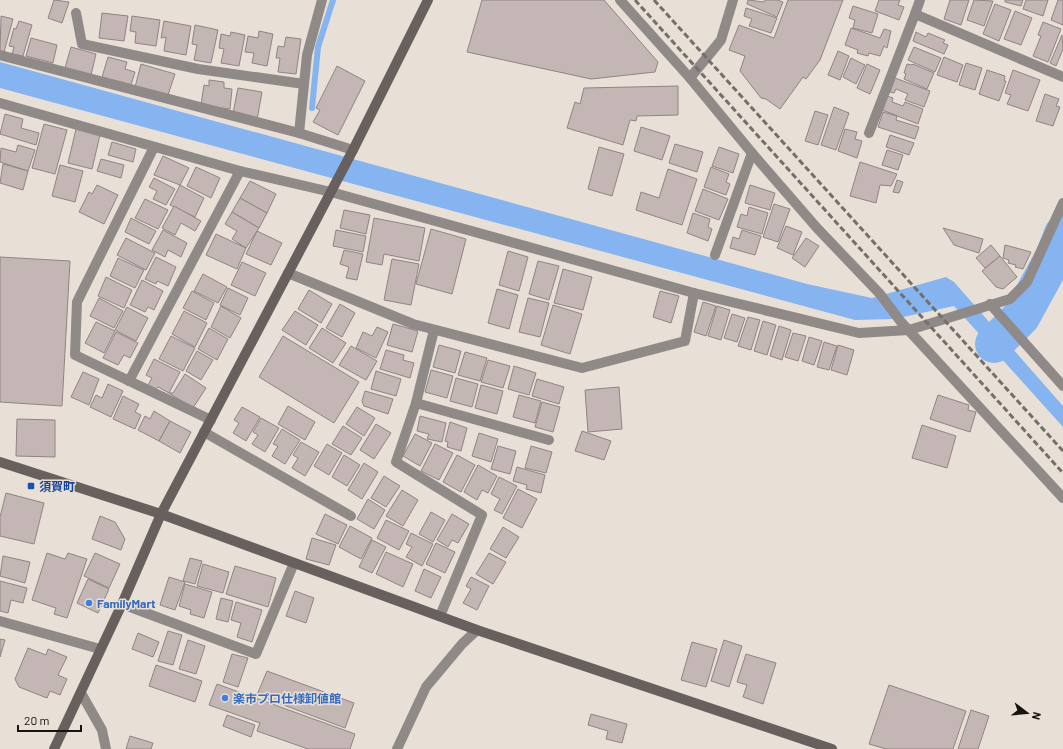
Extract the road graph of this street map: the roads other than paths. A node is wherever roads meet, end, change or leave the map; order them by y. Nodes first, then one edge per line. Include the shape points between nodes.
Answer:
1 (322, 0) edge
2 (428, 0) edge
3 (620, 0) edge
4 (733, 0) edge
5 (920, 0) edge
6 (76, 13) dead end
7 (915, 14) junction
8 (0, 55) edge
9 (1063, 77) edge
10 (690, 78) junction
11 (304, 84) junction
12 (0, 103) edge
13 (299, 133) junction
14 (869, 133) dead end
15 (154, 147) junction
16 (353, 150) junction
17 (752, 153) junction
18 (240, 172) junction
19 (331, 192) junction
20 (1063, 203) edge
21 (715, 255) dead end
22 (288, 273) junction
23 (694, 293) junction
24 (990, 304) junction
25 (434, 330) junction
26 (909, 330) junction
27 (129, 381) junction
28 (1063, 386) edge
29 (416, 403) junction
30 (211, 420) junction
31 (204, 432) junction
32 (549, 440) dead end
33 (0, 462) edge
34 (1063, 498) edge
35 (161, 514) junction
36 (351, 516) dead end
37 (294, 564) junction
38 (122, 604) junction
39 (440, 616) junction
40 (0, 621) edge
41 (477, 630) junction
42 (100, 649) junction
43 (82, 693) junction
44 (54, 749) edge
45 (106, 749) edge
46 (397, 749) edge
47 (832, 749) edge

1 - 11 street via 307,54
2 - 16 street
3 - 10 street
4 - 10 street via 721,40
5 - 7 street
6 - 11 street via 82,44 198,69
7 - 9 street
7 - 14 street
8 - 13 street
10 - 17 street
11 - 13 street
12 - 15 street
13 - 16 street
15 - 18 street
15 - 27 street via 77,302 75,355
16 - 19 street
17 - 21 street
17 - 26 street via 817,228 880,294
18 - 19 street
18 - 27 street
19 - 22 street
19 - 23 street
20 - 24 street via 1027,282 1010,299
22 - 25 street via 413,324
22 - 30 street
23 - 25 street via 684,341 582,368
23 - 26 street via 859,333
24 - 26 street
24 - 28 street
25 - 29 street
26 - 34 street
27 - 30 street
29 - 32 street
29 - 39 street via 396,462 482,515
30 - 31 street
31 - 35 street
31 - 36 street
33 - 35 street
35 - 37 street
35 - 38 street
37 - 38 street via 256,654
37 - 39 street
38 - 42 street
39 - 41 street
40 - 42 street
41 - 46 street via 426,687
41 - 47 street
42 - 43 street
43 - 44 street
43 - 45 street via 102,730

